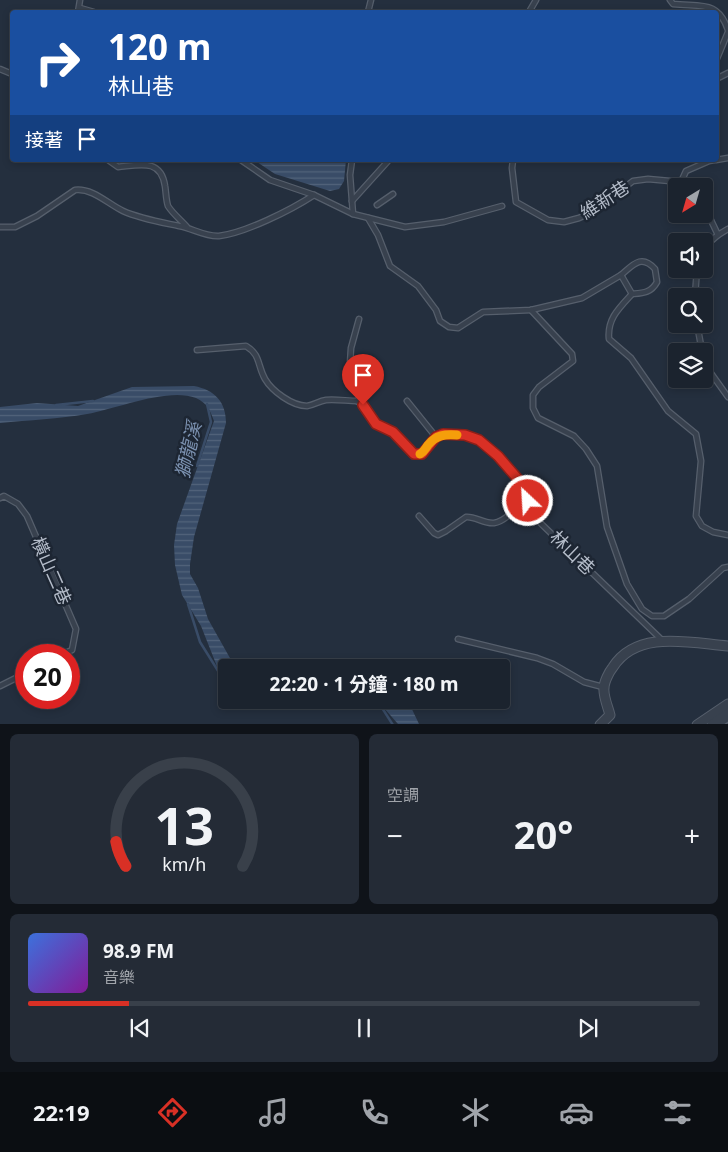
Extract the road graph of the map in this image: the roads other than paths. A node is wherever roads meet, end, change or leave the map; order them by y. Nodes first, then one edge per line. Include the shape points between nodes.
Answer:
1 (80, 0) edge
2 (670, 0) edge
3 (79, 10) edge
4 (728, 31) edge
5 (719, 54) edge
6 (111, 162) edge
7 (244, 162) edge
8 (352, 162) edge
9 (387, 162) edge
10 (513, 162) edge
11 (705, 162) edge
12 (684, 178) edge
13 (668, 182) edge
14 (393, 194) dead end
15 (314, 195) junction
16 (352, 201) junction
17 (377, 205) dead end
18 (502, 206) dead end
19 (353, 214) junction
20 (368, 218) junction
21 (712, 223) edge
22 (0, 227) edge
23 (188, 228) junction
24 (728, 229) edge
25 (718, 234) junction
26 (713, 239) edge
27 (621, 275) junction
28 (632, 294) junction
29 (532, 310) junction
30 (359, 319) dead end
31 (198, 350) dead end
32 (713, 376) edge
33 (728, 398) edge
34 (357, 401) junction
35 (406, 401) dead end
36 (436, 437) junction
37 (0, 498) edge
38 (527, 506) junction
39 (419, 516) dead end
40 (728, 535) edge
41 (728, 567) edge
42 (458, 639) dead end
43 (663, 641) junction
44 (73, 644) edge
45 (728, 646) edge
46 (15, 678) edge
47 (0, 686) edge
48 (603, 687) junction
49 (728, 704) edge
50 (728, 716) edge
51 (600, 724) edge
52 (697, 724) edge
53 (714, 724) edge

1 - 3 lane
2 - 4 lane via 673,4 703,2 719,9
4 - 5 lane
6 - 23 lane via 118,167 148,165 157,169 163,176 168,204
7 - 15 lane via 270,180
8 - 16 lane
9 - 16 lane
10 - 13 lane, 維新巷 via 516,202 548,220 564,222 579,218 634,181
11 - 12 lane, 維新巷 via 686,171
14 - 17 lane
15 - 19 lane
15 - 23 lane via 292,209 236,232 218,236
16 - 19 lane
18 - 20 lane via 444,222 405,227
19 - 20 lane
20 - 29 lane via 390,266 418,286 440,321 449,327 458,328 483,312
21 - 25 lane
22 - 23 lane via 15,227 75,190 82,189 122,211
24 - 25 lane
25 - 26 lane
27 - 28 lane
27 - 28 lane via 633,264 641,262 655,269 656,282 652,289
27 - 29 lane via 582,298
28 - 40 lane via 614,313 609,339 631,358 668,411 696,434 701,461 696,516 702,526
29 - 41 lane via 572,354 573,361 539,387 533,395 533,408 538,418 574,436 598,466 606,528 627,584 642,609 652,616 664,616
30 - 34 lane via 350,363 365,380
31 - 34 lane via 246,346 255,352 270,386 302,405 309,406 324,400
32 - 33 lane
34 - 36 lane via 376,424 393,432 414,454 422,454
35 - 36 lane
36 - 38 lane, 林山巷 via 443,434 465,435 479,440 524,486
37 - 44 lane, 橫山二巷 via 4,496 18,504 26,516 76,629
38 - 39 lane via 519,506 494,523 466,517 438,534
38 - 43 lane, 林山巷 via 530,513
42 - 48 lane via 537,658 584,682
43 - 45 street
43 - 48 street via 635,647 621,656
46 - 47 lane
48 - 51 street via 610,715
49 - 52 street
50 - 53 street

